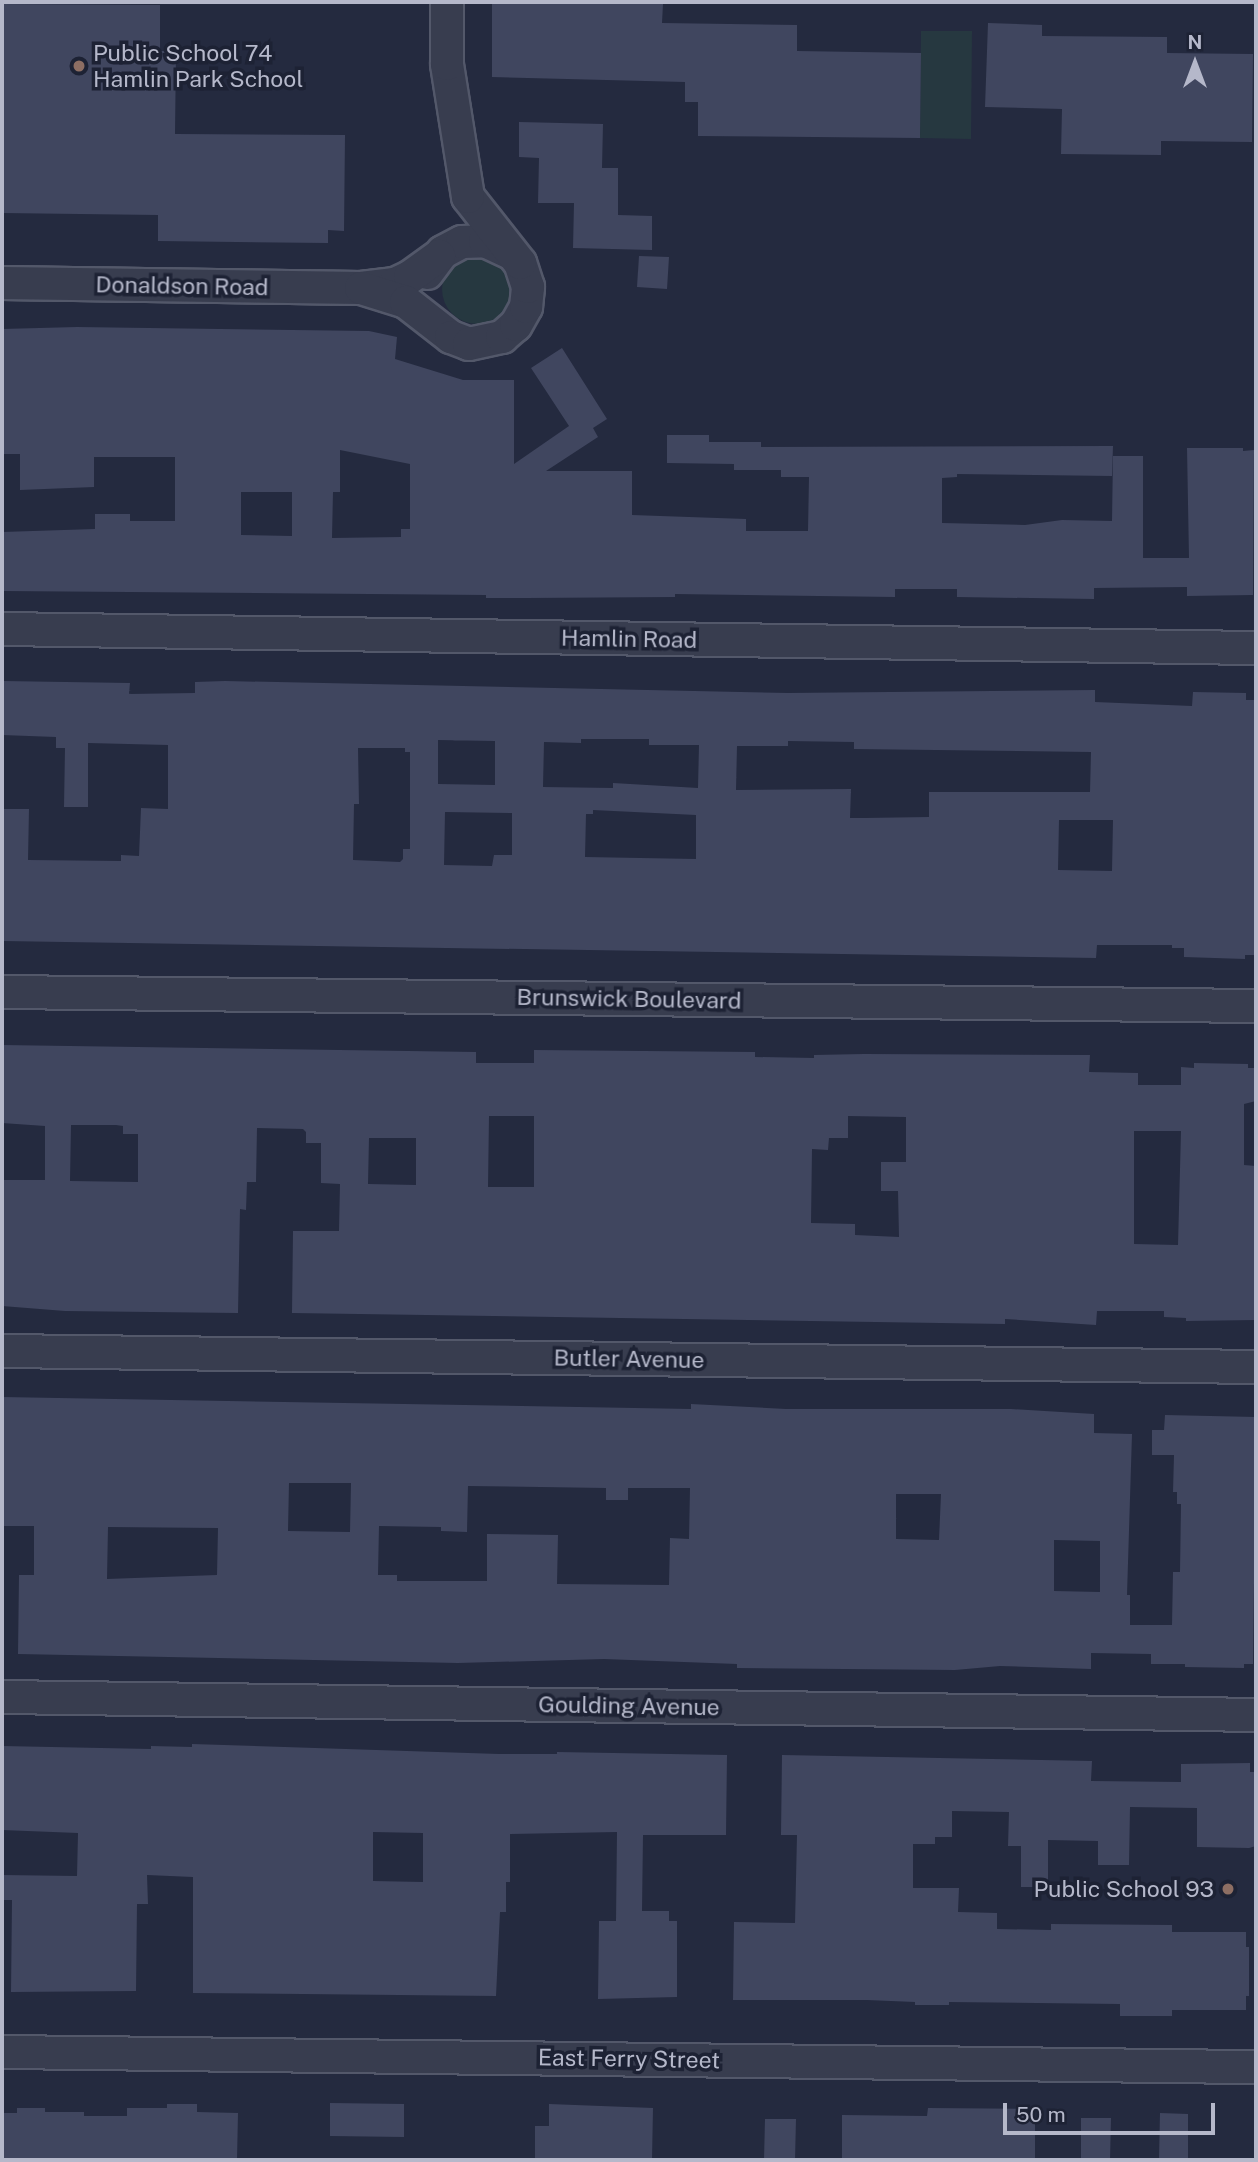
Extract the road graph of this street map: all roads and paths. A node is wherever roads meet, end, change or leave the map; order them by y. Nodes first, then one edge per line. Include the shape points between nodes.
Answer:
1 (447, 2) edge
2 (465, 184) junction
3 (441, 254) junction
4 (520, 263) junction
5 (2, 283) edge
6 (361, 288) junction
7 (443, 332) junction
8 (2, 629) edge
9 (1256, 648) edge
10 (2, 992) edge
11 (1256, 1006) edge
12 (2, 1351) edge
13 (1256, 1367) edge
14 (2, 1697) edge
15 (1256, 1715) edge
16 (2, 2052) edge
17 (1256, 2067) edge

1 - 2 street, Donaldson Road via 447,64
2 - 3 street, Donaldson Road via 463,221
2 - 4 street, Donaldson Road via 474,208
3 - 4 street via 462,242 485,241
3 - 6 street, Donaldson Road via 395,284
3 - 7 street via 427,274 424,293 432,320
4 - 7 street, Donaldson Road via 528,287 526,307 508,333 479,344 458,341
5 - 6 street, Donaldson Road
6 - 7 street, Donaldson Road via 406,302
8 - 9 street, Hamlin Road
10 - 11 street, Brunswick Boulevard
12 - 13 street, Butler Avenue
14 - 15 street, Goulding Avenue
16 - 17 street, East Ferry Street

